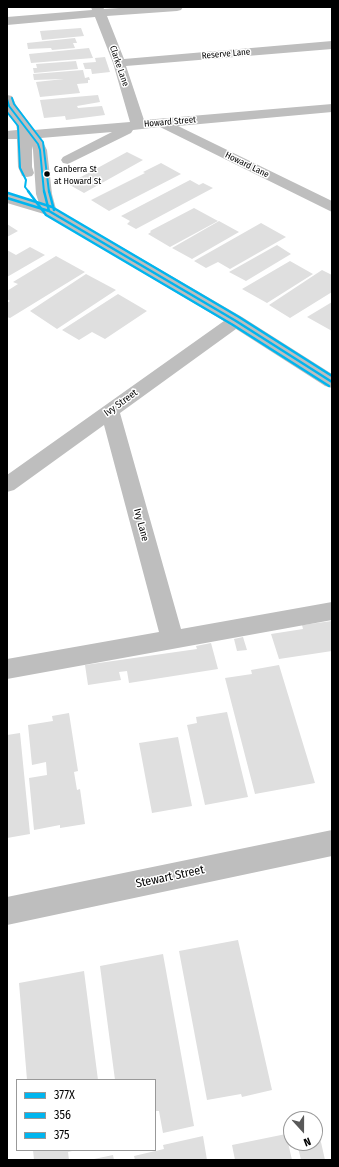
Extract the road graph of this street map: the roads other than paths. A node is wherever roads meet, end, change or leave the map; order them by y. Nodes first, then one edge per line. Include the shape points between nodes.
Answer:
1 (177, 7) edge
2 (98, 10) edge
3 (7, 21) edge
4 (332, 45) edge
5 (119, 62) junction
6 (8, 106) edge
7 (332, 108) edge
8 (162, 123) junction
9 (137, 125) junction
10 (26, 131) junction
11 (7, 135) edge
12 (68, 160) dead end
13 (7, 168) edge
14 (29, 179) junction
15 (7, 197) edge
16 (332, 207) edge
17 (49, 210) junction
18 (236, 321) junction
19 (332, 382) edge
20 (110, 411) junction
21 (7, 485) edge
22 (332, 611) edge
23 (172, 639) junction
24 (7, 670) edge
25 (332, 843) edge
26 (7, 911) edge

1 - 2 street
2 - 3 street
2 - 5 street, Clarke Lane
4 - 5 street, Reserve Lane
5 - 9 street, Clarke Lane
6 - 10 street
7 - 8 street, Howard Street
8 - 9 street, Howard Street
8 - 16 street, Howard Lane
9 - 10 street, Howard Street
9 - 12 street
10 - 11 street, Howard Street
10 - 14 street via 25,167
10 - 17 street via 40,150 44,194
13 - 14 street via 18,169
14 - 15 street via 21,193
14 - 17 street
15 - 17 street
17 - 18 street
18 - 19 street
18 - 20 street, Ivy Street
20 - 21 street, Ivy Street
20 - 23 street, Ivy Lane
22 - 23 street
23 - 24 street
25 - 26 street, Stewart Street

